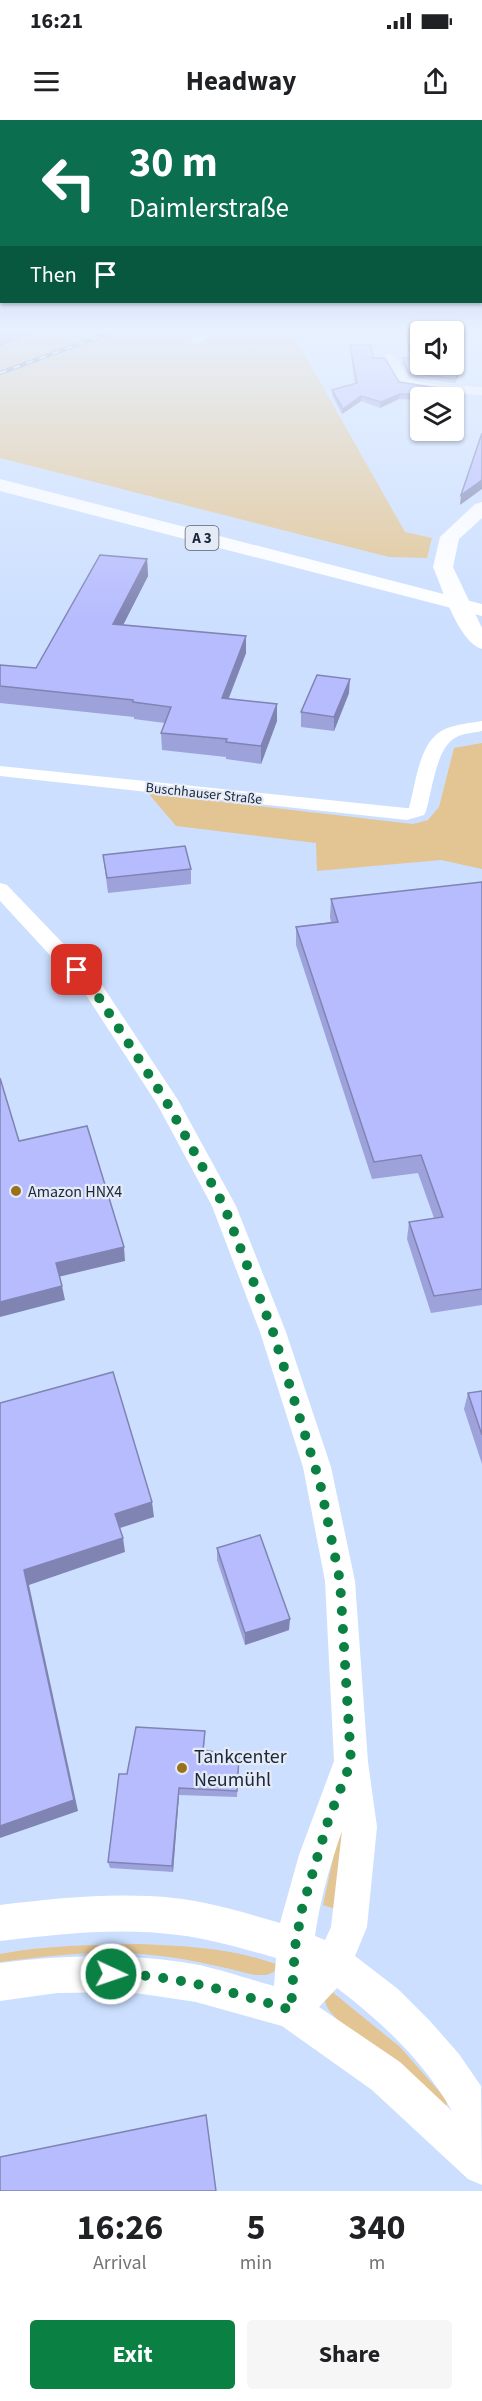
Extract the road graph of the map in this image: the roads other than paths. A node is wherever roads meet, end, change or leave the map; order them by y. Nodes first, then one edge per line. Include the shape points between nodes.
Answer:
1 (0, 469) edge
2 (0, 485) edge
3 (479, 514) edge
4 (478, 600) edge
5 (482, 642) edge
6 (482, 726) edge
7 (0, 771) edge
8 (0, 889) edge
9 (351, 1762) junction
10 (0, 1923) edge
11 (295, 1947) junction
12 (334, 1964) junction
13 (0, 1982) edge
14 (291, 2010) junction
15 (482, 2127) edge
16 (482, 2165) edge

1 - 4 main road, A 3 via 395,570
2 - 4 main road, A 3 via 404,590
3 - 5 main road via 450,537 443,567 473,632
6 - 7 street, Buschhauser Straße via 442,738 434,751 417,811 407,814
8 - 9 street via 92,987 166,1101 224,1206 273,1332 317,1467 340,1581
9 - 11 street via 328,1821
9 - 12 street via 360,1827 349,1927
10 - 11 street via 63,1916 133,1915 198,1920
11 - 12 street
11 - 14 street
12 - 14 street
12 - 15 street via 381,2000 423,2042 459,2085
13 - 14 street via 57,1975 129,1974 196,1983
14 - 16 street via 386,2076

